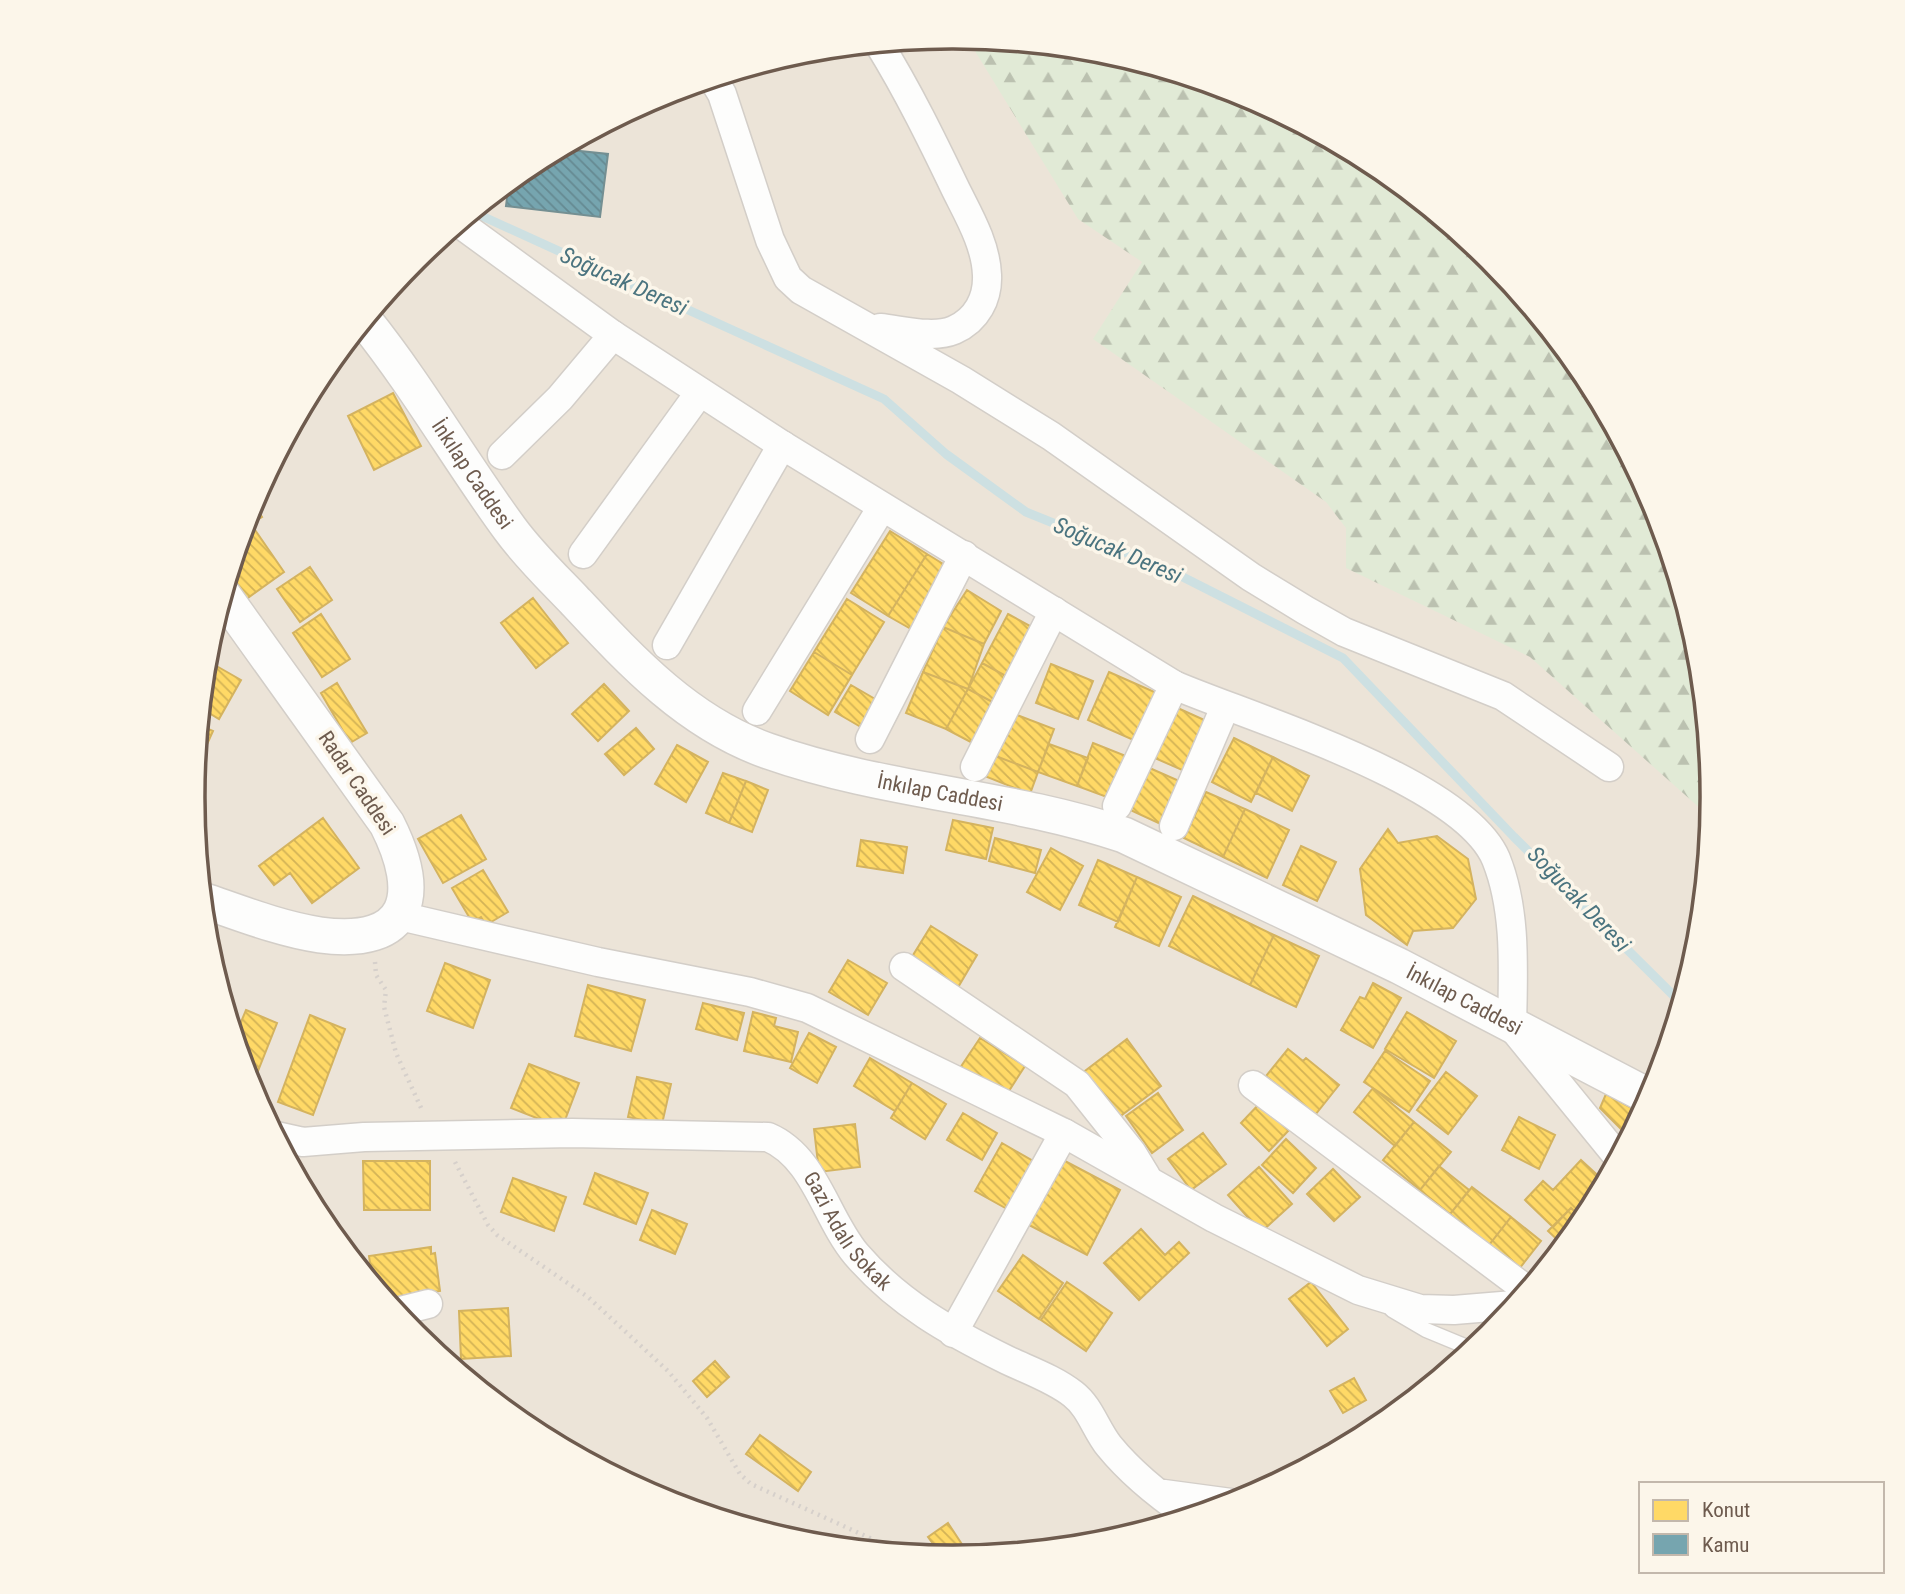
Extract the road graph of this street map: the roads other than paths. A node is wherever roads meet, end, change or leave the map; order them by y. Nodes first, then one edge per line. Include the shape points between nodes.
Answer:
1 (884, 53) edge
2 (718, 87) edge
3 (467, 229) edge
4 (371, 328) edge
5 (870, 328) junction
6 (614, 335) junction
7 (700, 391) junction
8 (782, 445) junction
9 (502, 455) dead end
10 (882, 507) junction
11 (583, 554) dead end
12 (964, 555) junction
13 (230, 604) edge
14 (1054, 611) junction
15 (667, 645) dead end
16 (1174, 685) junction
17 (1225, 707) junction
18 (757, 711) dead end
19 (870, 739) dead end
20 (975, 767) dead end
21 (1609, 767) dead end
22 (1117, 806) dead end
23 (1174, 825) dead end
24 (212, 903) edge
25 (390, 923) junction
26 (904, 967) dead end
27 (1512, 1027) junction
28 (1253, 1085) dead end
29 (1640, 1092) edge
30 (1064, 1133) junction
31 (288, 1139) edge
32 (1612, 1149) edge
33 (1150, 1181) junction
34 (1520, 1284) edge
35 (1378, 1298) junction
36 (428, 1304) dead end
37 (1499, 1306) edge
38 (408, 1309) edge
39 (953, 1333) junction
40 (1462, 1344) edge
41 (1157, 1493) junction
42 (1207, 1500) edge
43 (1180, 1509) edge

1 - 5 street via 913,99 964,207 983,249 988,273 978,311 952,331
2 - 5 street via 770,240 788,278 814,300
3 - 6 street
4 - 27 street, İnkılap Caddesi via 512,531 623,653 665,693 712,725 806,763 1078,819 1124,835 1273,904
5 - 21 street via 1051,436 1305,610 1344,632 1503,696
6 - 7 street
6 - 9 street via 560,398
7 - 8 street
7 - 11 street
8 - 10 street
8 - 15 street
10 - 12 street
10 - 18 street
12 - 14 street
12 - 19 street
13 - 25 street, Radar Caddesi via 387,824 405,866 406,902
14 - 16 street
14 - 20 street
16 - 17 street
16 - 22 street
17 - 23 street
17 - 27 street via 1330,744 1385,770 1482,836 1495,856 1510,919
24 - 25 street via 320,935 361,935
25 - 30 street via 798,1005
26 - 33 street via 1077,1084
27 - 29 street, İnkılap Caddesi
27 - 32 street
28 - 34 street
30 - 33 street
30 - 39 street
31 - 39 street, Gazi Adalı Sokak via 303,1142 572,1133 768,1137 788,1148 806,1170 852,1249 878,1280
33 - 35 street via 1287,1256
35 - 37 street via 1420,1309
35 - 40 lane via 1400,1316
36 - 38 street
39 - 41 street, Gazi Adalı Sokak via 1074,1395 1109,1446
41 - 42 street
41 - 43 street, Gazi Adalı Sokak

